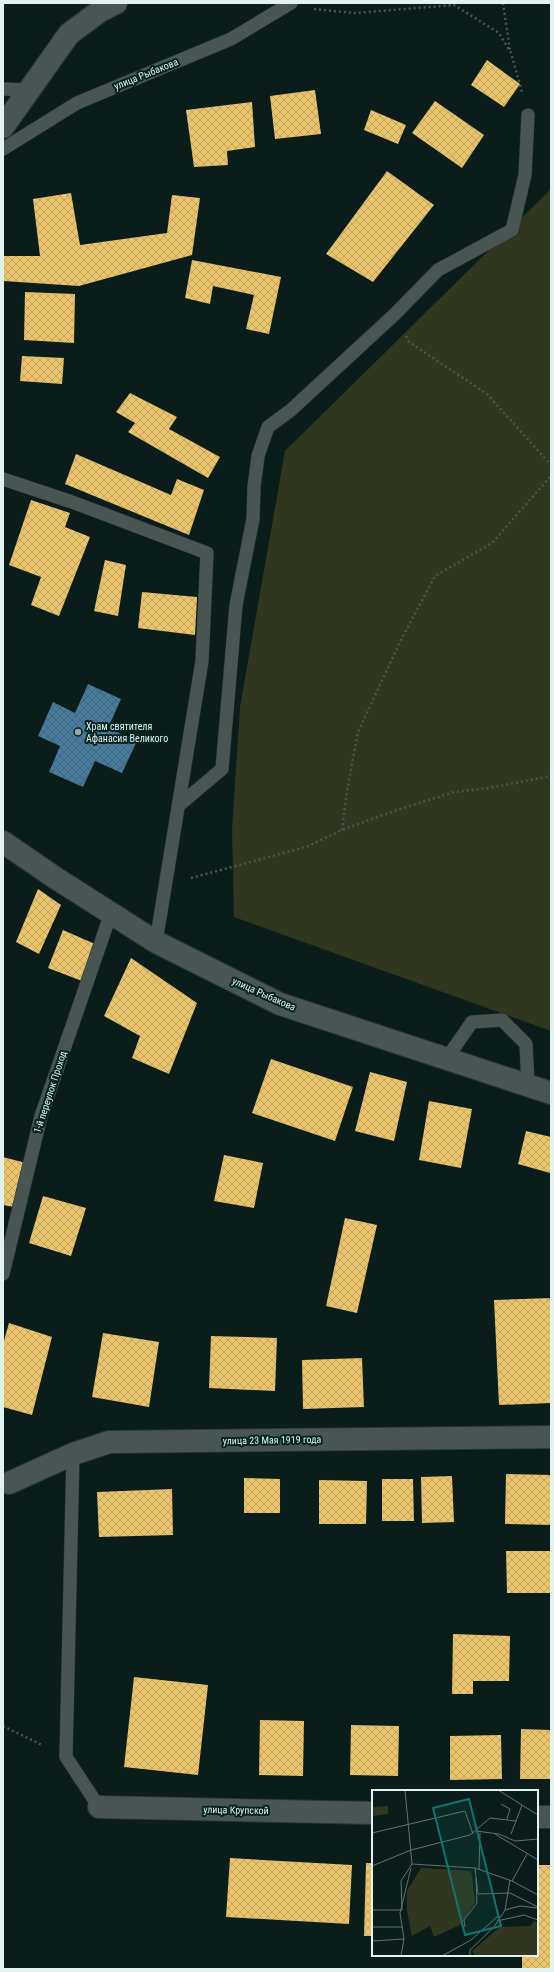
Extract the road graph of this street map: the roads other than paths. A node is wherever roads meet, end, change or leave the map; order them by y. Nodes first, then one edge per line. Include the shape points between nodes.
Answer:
1 (116, 3) edge
2 (287, 5) edge
3 (3, 89) edge
4 (28, 90) junction
5 (528, 115) road end
6 (3, 127) edge
7 (3, 149) edge
8 (3, 479) edge
9 (178, 806) junction
10 (3, 842) edge
11 (111, 913) junction
12 (156, 942) junction
13 (447, 1058) junction
14 (528, 1085) junction
15 (551, 1093) edge
16 (3, 1274) edge
17 (551, 1437) edge
18 (73, 1454) junction
19 (5, 1482) edge
20 (99, 1807) joint
21 (372, 1813) edge
22 (538, 1817) edge
23 (551, 1817) edge

1 - 4 street via 100,11 69,34
2 - 7 lane, улица Рыбакова via 231,39 77,102
3 - 4 lane
4 - 6 street
5 - 9 lane via 525,175 512,230 438,270 395,314 291,410 268,427 258,456 252,527 236,605 222,769
8 - 9 lane via 207,553 202,661
9 - 12 lane
10 - 11 street, улица Рыбакова
11 - 12 street, улица Рыбакова
11 - 16 lane, 1-й переулок Проход via 40,1116
12 - 13 street, улица Рыбакова via 280,1004
13 - 14 street, улица Рыбакова
13 - 14 lane via 472,1022 502,1020 526,1044
14 - 15 street, улица Рыбакова
17 - 18 street, улица 23 Мая 1919 года via 109,1442
18 - 19 street, улица 23 Мая 1919 года
18 - 20 lane via 66,1757
20 - 21 street, улица Крупской
22 - 23 street

